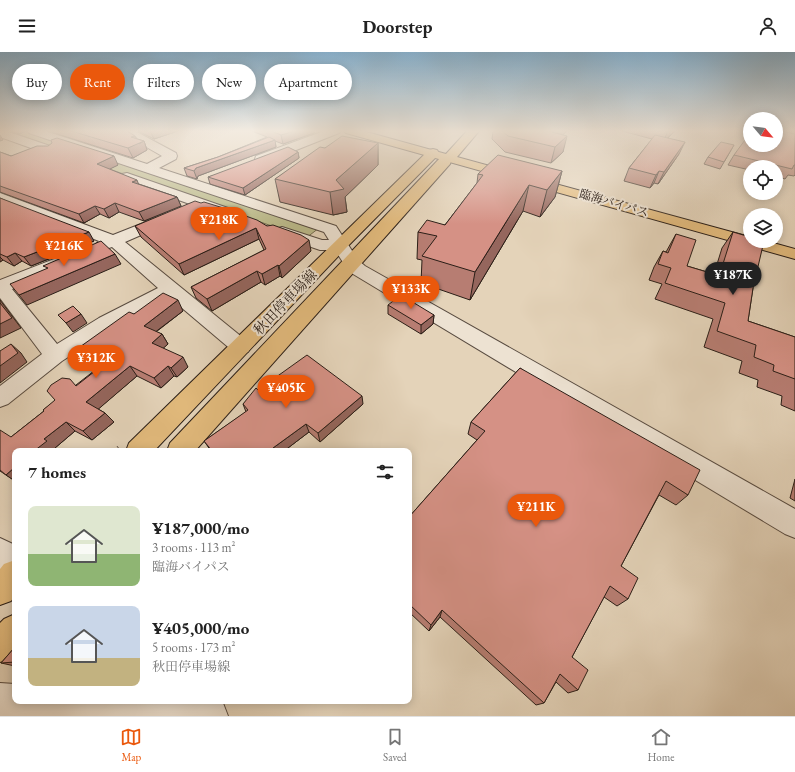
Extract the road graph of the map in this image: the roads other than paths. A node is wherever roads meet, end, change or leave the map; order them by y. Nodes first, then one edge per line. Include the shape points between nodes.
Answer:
1 (84, 162) edge
2 (127, 162) edge
3 (160, 162) edge
4 (253, 162) edge
5 (434, 162) edge
6 (482, 162) edge
7 (498, 162) edge
8 (87, 163) edge
9 (248, 164) edge
10 (148, 169) junction
11 (116, 173) edge
12 (556, 174) edge
13 (0, 197) edge
14 (202, 204) junction
15 (239, 217) edge
16 (268, 227) edge
17 (783, 237) edge
18 (114, 241) junction
19 (795, 241) edge
20 (346, 254) junction
21 (795, 254) edge
22 (0, 287) edge
23 (170, 289) junction
24 (241, 347) junction
25 (55, 356) junction
26 (0, 398) edge
27 (141, 448) edge
28 (182, 448) edge
29 (795, 524) edge
30 (0, 552) edge
31 (12, 561) edge
32 (12, 578) edge
33 (0, 590) edge
34 (12, 633) edge
35 (0, 646) edge
36 (0, 700) edge
37 (12, 701) edge
38 (41, 704) edge
39 (210, 716) edge

1 - 8 street
2 - 10 street
3 - 10 street
4 - 9 street
5 - 20 main road, 秋田停車場線
6 - 21 main road, 臨海バイパス
7 - 12 main road
10 - 20 street via 330,229
11 - 14 street
13 - 18 street
14 - 15 street
14 - 18 street
16 - 20 street
17 - 19 main road
18 - 22 street
18 - 23 street
20 - 24 main road, 秋田停車場線
20 - 28 main road, 秋田停車場線
20 - 29 street via 359,270
22 - 25 street
23 - 24 street
23 - 25 street via 106,323
24 - 27 main road, 秋田停車場線
25 - 26 street
30 - 31 street
32 - 33 main road
34 - 35 main road
36 - 37 street
38 - 39 street

